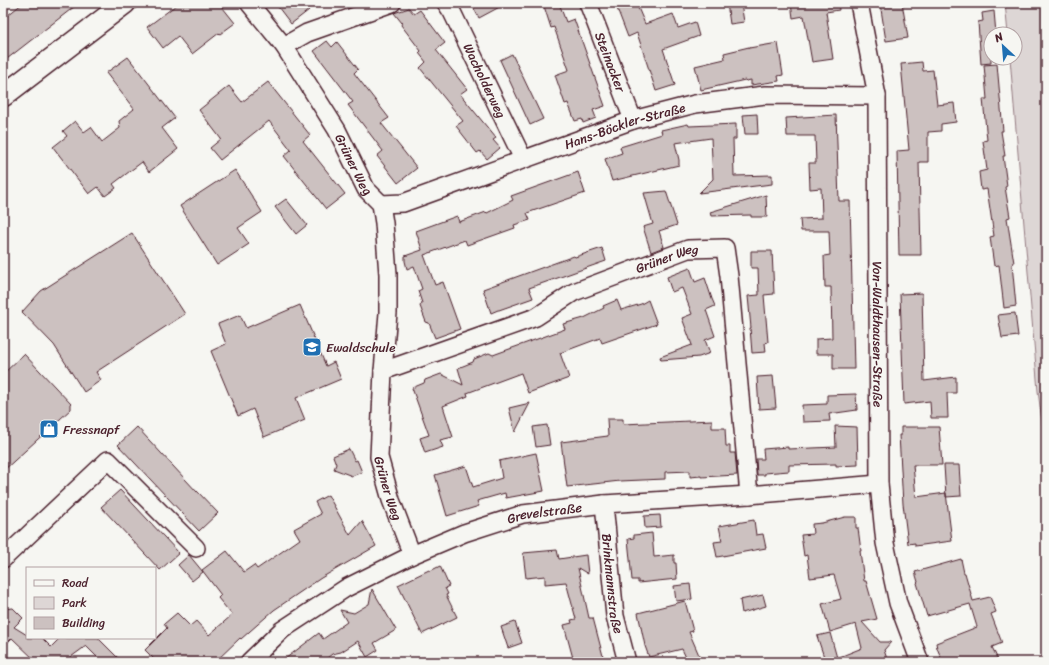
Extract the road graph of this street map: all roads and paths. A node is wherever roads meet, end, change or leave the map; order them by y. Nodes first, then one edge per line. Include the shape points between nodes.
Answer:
1 (125, 3) edge
2 (249, 3) edge
3 (392, 3) edge
4 (446, 3) edge
5 (588, 3) edge
6 (859, 3) edge
7 (284, 46) junction
8 (3, 96) edge
9 (876, 96) junction
10 (633, 120) junction
11 (523, 159) junction
12 (382, 204) junction
13 (383, 371) junction
14 (879, 484) junction
15 (749, 495) junction
16 (604, 504) junction
17 (196, 548) dead end
18 (412, 555) junction
19 (3, 559) edge
20 (249, 662) edge
21 (627, 662) edge
22 (920, 662) edge

1 - 8 street
2 - 7 street, Grüner Weg
3 - 7 street via 307,33
4 - 11 street, Wacholderweg
5 - 10 street, Steinacker
6 - 9 street, Von-Waldthausen-Straße
7 - 12 street, Grüner Weg via 338,130 366,189
9 - 10 street, Hans-Böckler-Straße via 765,95 695,104
9 - 14 street, Von-Waldthausen-Straße
10 - 11 street, Hans-Böckler-Straße
11 - 12 street, Hans-Böckler-Straße via 403,204
12 - 13 street, Grüner Weg via 388,274 388,313
13 - 15 street, Grüner Weg via 536,316 574,292 688,249 725,248
13 - 18 street, Grüner Weg via 379,457 391,500
14 - 15 street, Grevelstraße
14 - 22 street, Von-Waldthausen-Straße via 885,543 898,603
15 - 16 street, Grevelstraße
16 - 18 street, Grevelstraße via 523,514 464,533
16 - 21 street, Brinkmannstraße via 615,616
17 - 19 street via 108,460
18 - 20 street, Grevelstraße via 333,596 282,630

